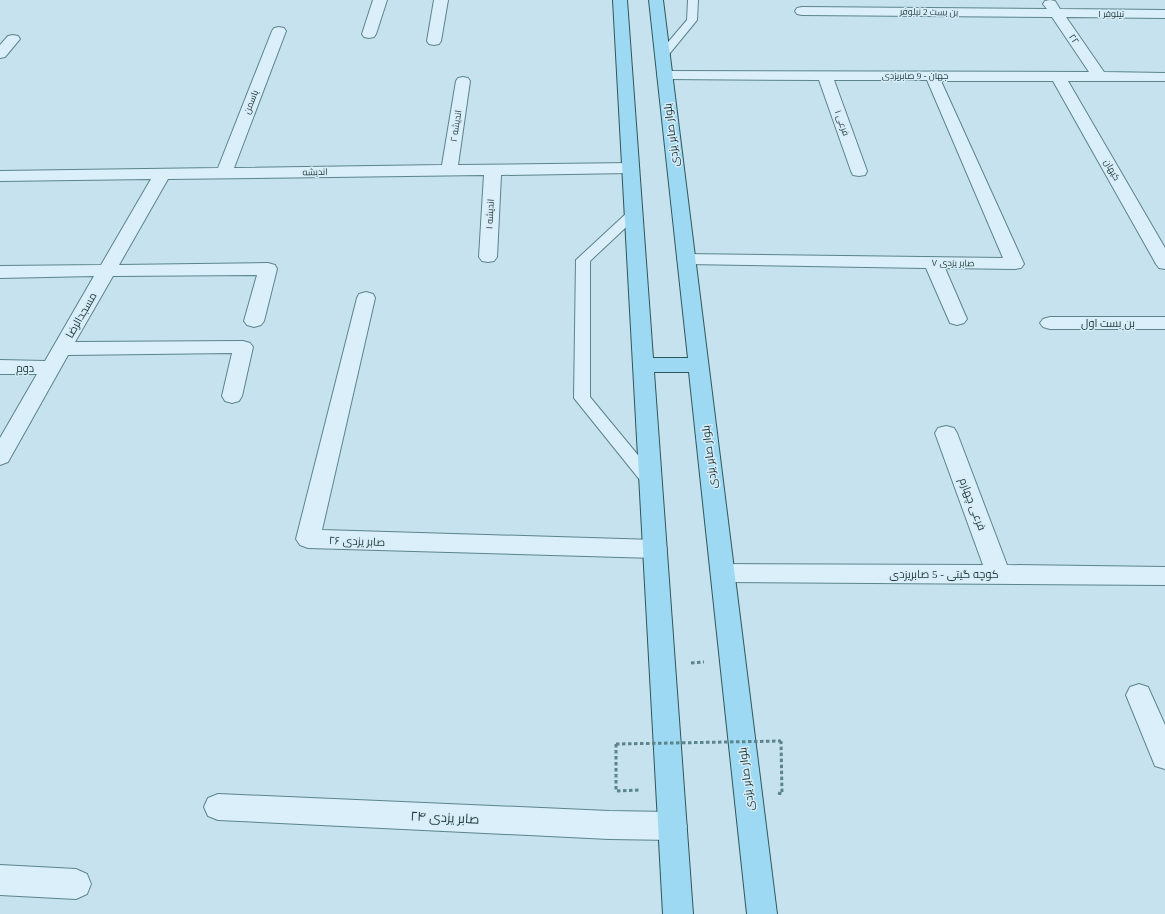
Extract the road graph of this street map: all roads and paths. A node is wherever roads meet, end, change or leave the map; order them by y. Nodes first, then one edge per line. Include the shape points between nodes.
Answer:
1 (380, 0) edge
2 (441, 0) edge
3 (620, 0) edge
4 (656, 0) edge
5 (692, 0) edge
6 (1048, 0) edge
7 (802, 11) dead end
8 (1057, 14) junction
9 (1165, 14) edge
10 (279, 31) dead end
11 (370, 34) dead end
12 (13, 39) dead end
13 (434, 41) dead end
14 (0, 54) edge
15 (663, 65) junction
16 (825, 76) junction
17 (932, 76) junction
18 (1058, 77) junction
19 (1100, 77) junction
20 (1165, 77) edge
21 (463, 81) dead end
22 (631, 168) junction
23 (449, 170) junction
24 (493, 170) junction
25 (859, 171) dead end
26 (224, 173) junction
27 (162, 174) junction
28 (0, 176) edge
29 (634, 213) junction
30 (488, 257) dead end
31 (686, 259) junction
32 (933, 262) junction
33 (1165, 264) edge
34 (106, 271) junction
35 (0, 272) edge
36 (366, 298) dead end
37 (957, 318) dead end
38 (254, 321) dead end
39 (1050, 323) dead end
40 (1165, 323) edge
41 (61, 349) junction
42 (643, 365) junction
43 (698, 365) junction
44 (0, 367) edge
45 (51, 368) junction
46 (232, 396) dead end
47 (946, 433) dead end
48 (0, 457) edge
49 (650, 481) junction
50 (655, 549) junction
51 (723, 573) junction
52 (999, 575) junction
53 (1165, 576) edge
54 (733, 661) junction
55 (662, 664) junction
56 (1139, 696) dead end
57 (1165, 757) edge
58 (616, 791) dead end
59 (782, 794) dead end
60 (218, 807) dead end
61 (672, 826) junction
62 (0, 880) edge
63 (76, 884) dead end
64 (678, 914) edge
65 (762, 914) edge

1 - 11 street
2 - 13 street
3 - 22 main road
4 - 15 main road, بلوار صابر یزدی
5 - 15 lane via 692,20
6 - 8 street, ۲۲
7 - 8 street, بن بست 2 نیلوفر
8 - 9 street, نیلوفر ۱
8 - 19 street, ۲۲
10 - 26 street, یاسمن
12 - 14 street
15 - 16 street, جهان - 9 صابریزدی
15 - 31 main road, بلوار صابر یزدی
16 - 17 street, جهان - 9 صابریزدی
16 - 25 street, فرعی ۱
17 - 18 street, جهان - 9 صابریزدی
17 - 32 street, صابر یزدی ۷ via 1014,264
18 - 19 street, جهان - 9 صابریزدی
18 - 33 street, کیهان
19 - 20 street, جهان - 9 صابریزدی
21 - 23 street, اندیشه ۲
22 - 24 street, اندیشه
22 - 29 main road
23 - 24 street, اندیشه
23 - 26 street, اندیشه
24 - 30 street, اندیشه ۱
26 - 27 street, اندیشه
27 - 28 street, اندیشه
27 - 34 street, مسجدالرضا
29 - 42 main road
29 - 49 lane via 583,260 582,398
31 - 32 street, صابر یزدی ۷
31 - 43 main road, بلوار صابر یزدی
32 - 37 street
34 - 35 street
34 - 38 street via 268,269
34 - 41 street, مسجدالرضا
36 - 50 street, صابر یزدی ۲۶ via 308,540
39 - 40 street, بن بست اول
41 - 45 street, مسجدالرضا
41 - 46 street via 243,347
42 - 43 main road
42 - 49 main road
43 - 51 main road, بلوار صابر یزدی
44 - 45 street, دوم
45 - 48 street, مسجدالرضا
47 - 52 street, فرعی چهارم
49 - 50 main road
50 - 55 main road
51 - 52 street, کوچه گیتی - 5 صابریزدی
51 - 54 main road, بلوار صابر یزدی
52 - 53 street, کوچه گیتی - 5 صابریزدی
54 - 55 path
54 - 65 main road, بلوار صابر یزدی
55 - 61 main road
56 - 57 street
58 - 59 path, bridge via 616,744 781,741
60 - 61 street, صابر یزدی ۲۴
61 - 64 main road
62 - 63 street

